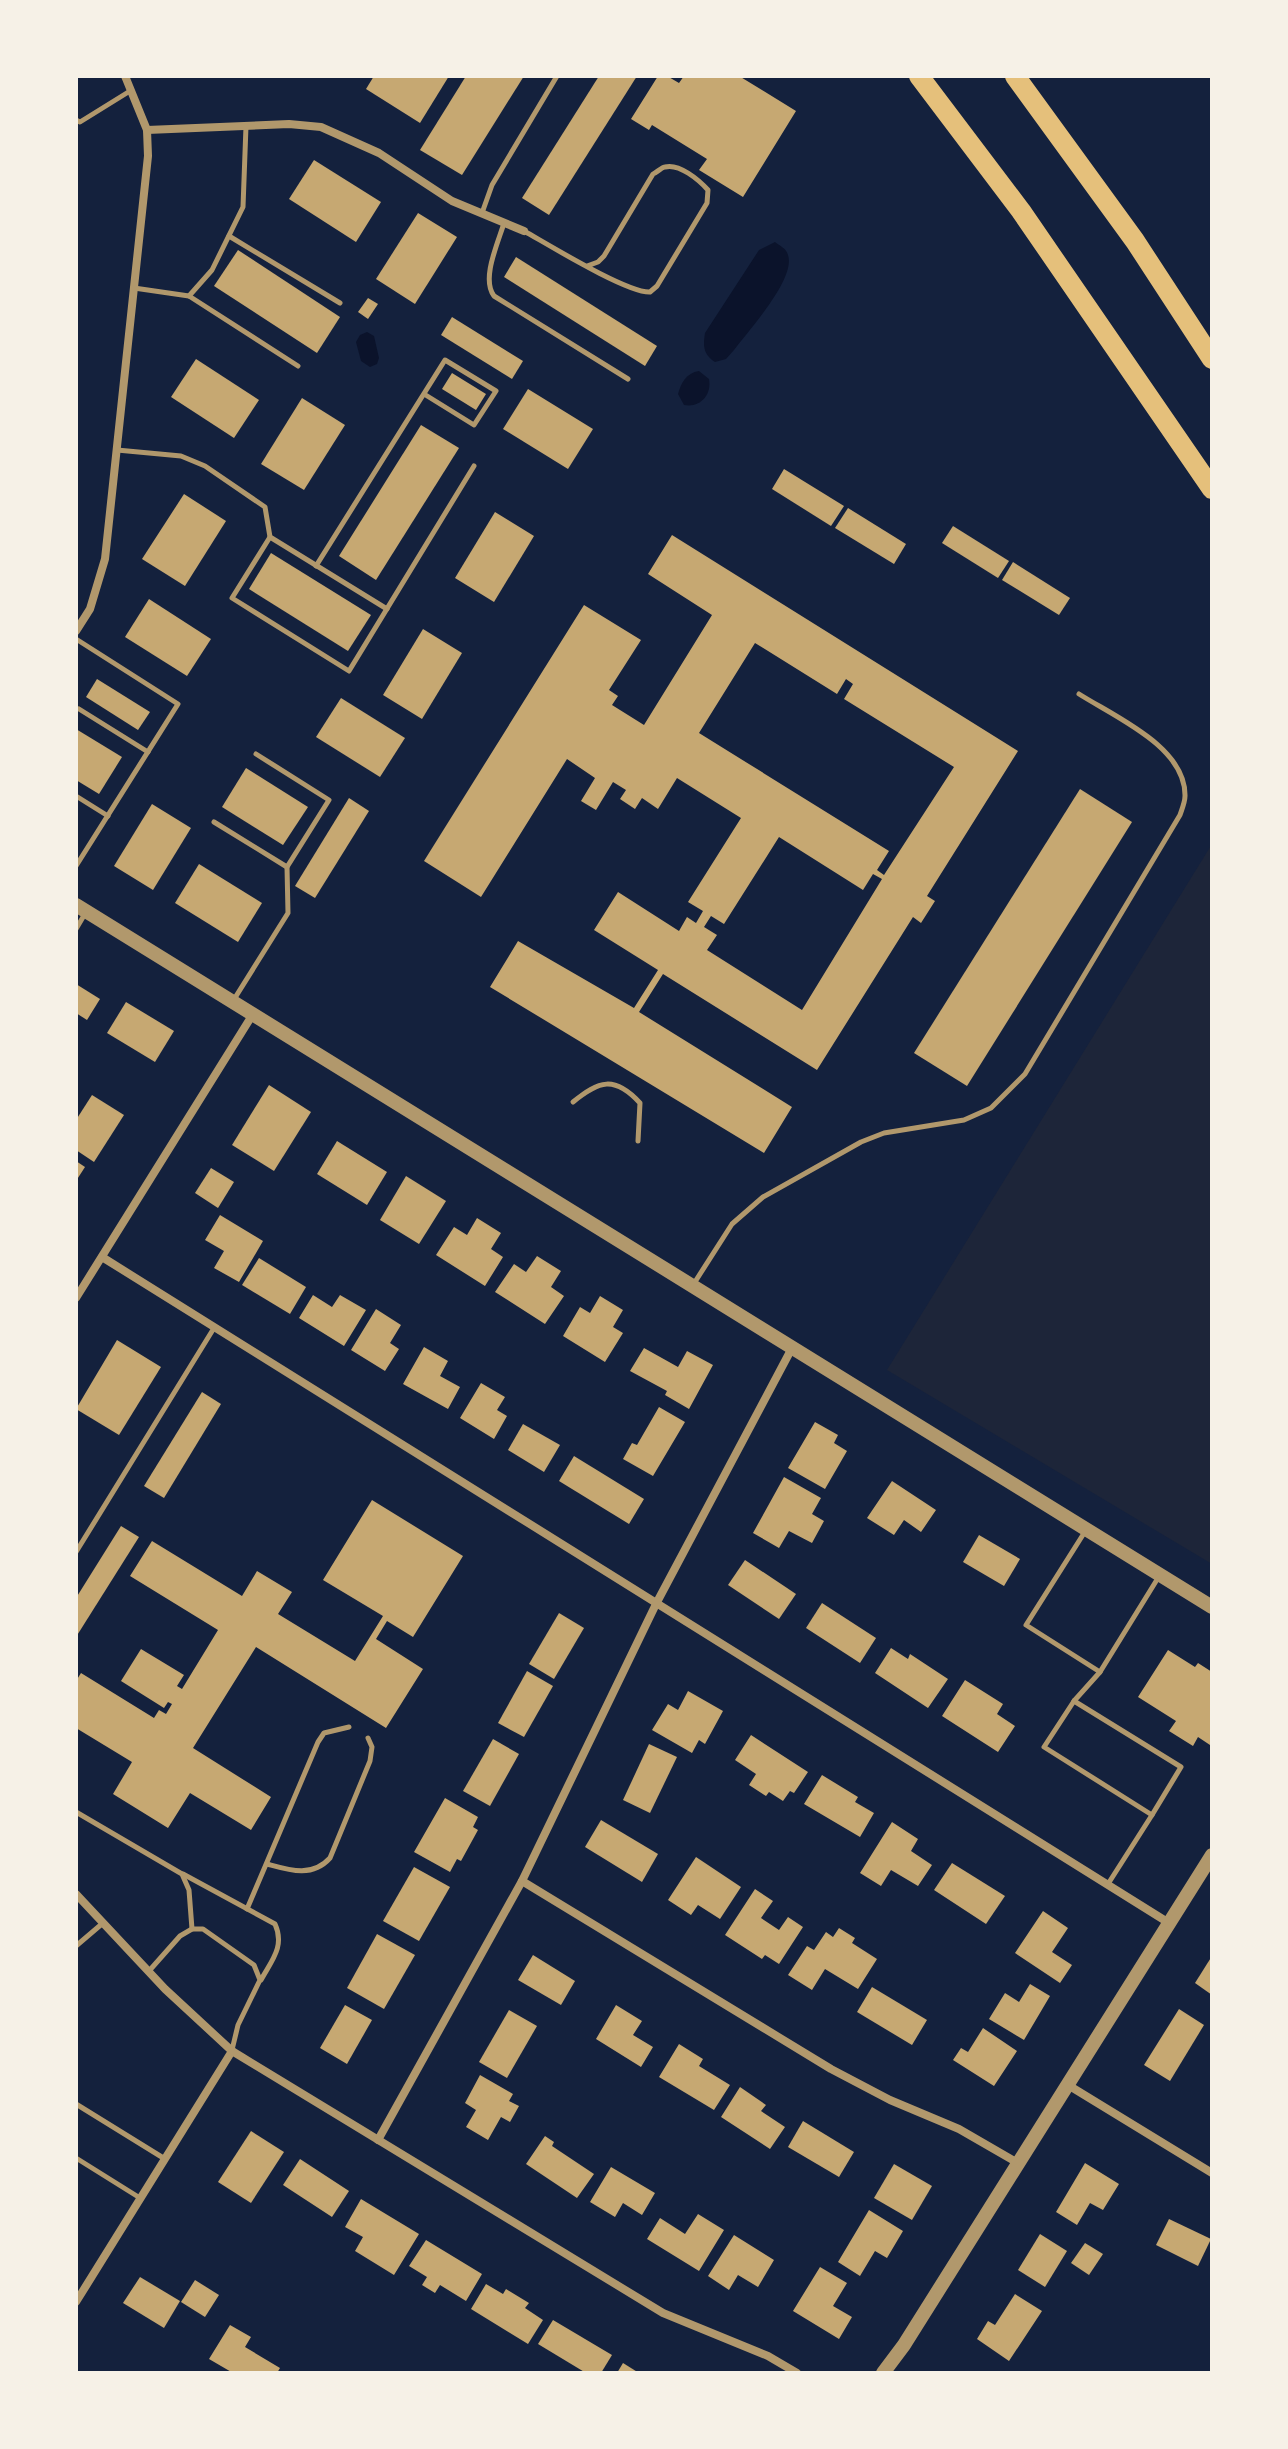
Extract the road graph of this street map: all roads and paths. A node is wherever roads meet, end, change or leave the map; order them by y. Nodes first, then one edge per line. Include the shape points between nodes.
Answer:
1 (125, 76) edge
2 (557, 76) edge
3 (919, 76) edge
4 (1015, 76) edge
5 (131, 90) junction
6 (77, 124) edge
7 (246, 126) junction
8 (147, 130) junction
9 (482, 213) junction
10 (504, 222) junction
11 (524, 231) joint
12 (229, 236) junction
13 (587, 266) junction
14 (133, 288) junction
15 (189, 296) junction
16 (340, 303) dead end
17 (1212, 359) edge
18 (298, 366) dead end
19 (628, 379) dead end
20 (424, 394) junction
21 (116, 450) junction
22 (474, 466) dead end
23 (1212, 489) edge
24 (270, 537) junction
25 (316, 566) junction
26 (387, 609) junction
27 (76, 631) edge
28 (76, 639) edge
29 (1079, 694) dead end
30 (79, 709) dead end
31 (148, 752) junction
32 (256, 754) dead end
33 (76, 796) edge
34 (108, 816) junction
35 (214, 822) dead end
36 (76, 866) edge
37 (287, 867) junction
38 (81, 908) edge
39 (76, 929) edge
40 (233, 1001) junction
41 (253, 1014) junction
42 (573, 1102) dead end
43 (638, 1141) dead end
44 (102, 1257) junction
45 (692, 1286) junction
46 (76, 1298) edge
47 (215, 1328) junction
48 (792, 1348) junction
49 (1086, 1529) junction
50 (76, 1552) edge
51 (1160, 1575) junction
52 (656, 1604) junction
53 (1212, 1607) edge
54 (1100, 1672) junction
55 (1074, 1701) junction
56 (349, 1727) dead end
57 (368, 1738) dead end
58 (76, 1812) edge
59 (1152, 1815) junction
60 (1212, 1855) edge
61 (267, 1864) junction
62 (182, 1874) junction
63 (522, 1881) junction
64 (1107, 1885) junction
65 (76, 1894) edge
66 (247, 1909) junction
67 (103, 1923) junction
68 (1169, 1923) junction
69 (192, 1929) junction
70 (76, 1946) edge
71 (149, 1971) junction
72 (260, 1980) junction
73 (232, 2051) junction
74 (1068, 2085) junction
75 (76, 2104) edge
76 (378, 2140) junction
77 (76, 2158) edge
78 (165, 2159) junction
79 (1018, 2163) junction
80 (1212, 2173) edge
81 (140, 2198) junction
82 (76, 2302) edge
83 (797, 2373) edge
84 (883, 2373) edge

1 - 5 street
2 - 9 lane via 492,185
3 - 23 highway via 1021,211
4 - 17 highway via 1135,241
5 - 6 lane
5 - 8 street
7 - 8 street
7 - 9 street via 321,127 379,153 452,201
7 - 12 lane via 243,207
8 - 14 street
9 - 10 street
10 - 11 street
10 - 19 lane via 488,277 494,296
11 - 13 lane
12 - 15 lane via 212,270
12 - 16 lane
13 - 13 lane via 640,293 650,292 707,203 708,190 675,166 664,167 653,174 604,256
14 - 15 lane
14 - 21 street
15 - 18 lane
20 - 20 lane via 474,425 496,391 445,360
20 - 25 lane
21 - 24 lane via 181,456 205,466 265,507
21 - 27 street via 105,559 90,609
22 - 26 lane
24 - 25 lane
24 - 26 lane via 232,598 349,671
25 - 26 lane
28 - 31 lane via 178,704
29 - 45 lane via 1159,743 1181,776 1185,797 1180,815 1025,1074 991,1108 964,1120 884,1133 763,1197 732,1224
30 - 31 lane
31 - 34 lane
32 - 37 lane via 329,800
33 - 34 lane
34 - 36 lane
35 - 37 lane
37 - 40 lane via 288,913
38 - 39 lane
38 - 40 street
40 - 41 street
41 - 44 street
41 - 45 street
42 - 43 lane via 603,1082 616,1085 640,1103
44 - 46 street
44 - 47 street
45 - 48 street
47 - 50 lane
47 - 52 street
48 - 49 street
48 - 52 street
49 - 51 street
49 - 54 lane via 1026,1625
51 - 53 street
51 - 54 lane
52 - 63 street
52 - 64 street
54 - 55 lane
55 - 59 lane via 1181,1767
55 - 59 lane via 1044,1747
56 - 61 lane via 324,1733 318,1742
57 - 61 lane via 370,1761 330,1858 311,1871
58 - 62 lane
59 - 64 lane
60 - 68 street
61 - 66 lane
62 - 66 lane
62 - 69 lane via 189,1890
63 - 76 street
63 - 79 street via 831,2069
64 - 68 street
65 - 67 street
66 - 72 lane via 275,1924 280,1934
67 - 70 lane
67 - 71 street
68 - 74 street
69 - 71 lane
69 - 72 lane via 203,1929 240,1953 254,1965
71 - 73 street
72 - 73 lane
73 - 76 street
73 - 78 street
74 - 79 street
74 - 80 street
75 - 78 lane
76 - 83 street via 663,2313
77 - 81 lane
78 - 81 street
79 - 84 street
81 - 82 street

